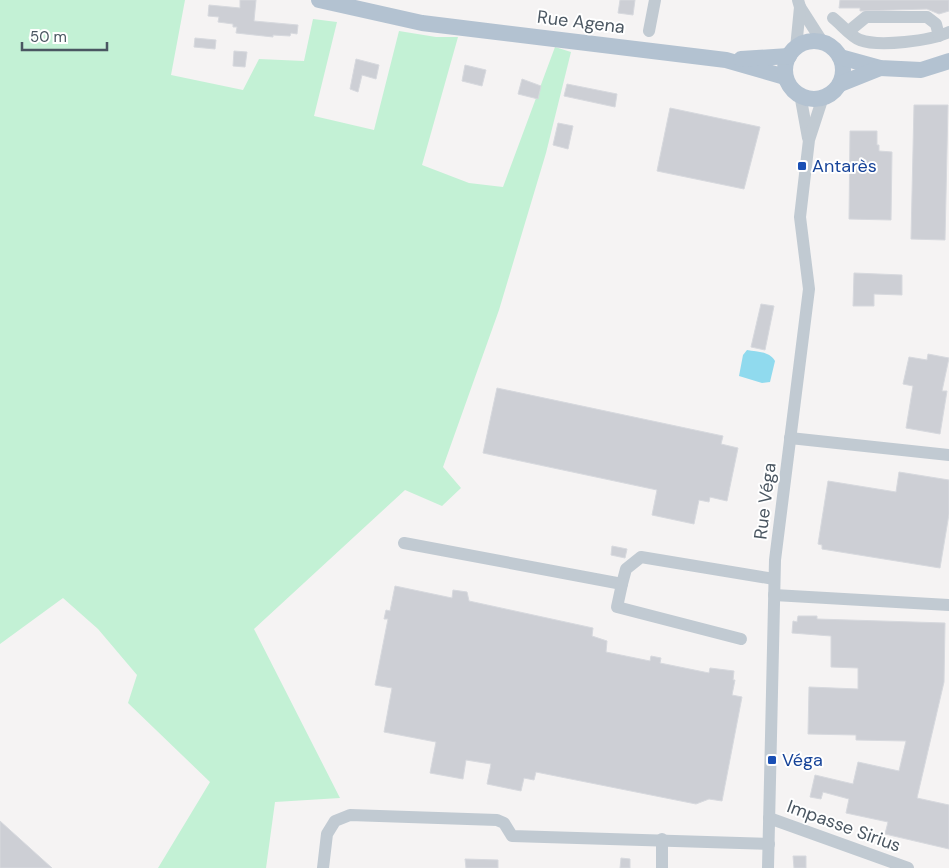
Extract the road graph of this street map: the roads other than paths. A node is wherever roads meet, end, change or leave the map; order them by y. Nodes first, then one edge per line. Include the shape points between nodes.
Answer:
1 (319, 0) edge
2 (655, 0) edge
3 (344, 3) edge
4 (799, 3) edge
5 (834, 18) dead end
6 (649, 31) dead end
7 (849, 31) junction
8 (944, 34) edge
9 (823, 43) junction
10 (792, 52) junction
11 (840, 57) junction
12 (726, 60) junction
13 (949, 61) edge
14 (880, 68) junction
15 (785, 77) junction
16 (840, 84) junction
17 (800, 94) junction
18 (823, 97) junction
19 (809, 140) junction
20 (790, 438) junction
21 (949, 455) edge
22 (404, 543) dead end
23 (774, 580) junction
24 (622, 584) junction
25 (774, 595) junction
26 (949, 605) edge
27 (741, 639) dead end
28 (769, 818) junction
29 (662, 839) junction
30 (769, 844) junction
31 (323, 868) edge
32 (662, 868) edge
33 (768, 868) edge
34 (908, 868) edge

1 - 3 main road, Rue Agena
2 - 6 street
3 - 12 main road, Rue Agena via 422,23
4 - 9 street
4 - 10 street
5 - 7 street
7 - 8 street via 860,40 901,43
7 - 8 street via 866,17 927,17
9 - 10 main road via 813,41
9 - 11 main road
10 - 12 main road, Rue Agena
10 - 15 main road via 785,66
11 - 14 main road
11 - 16 main road via 844,70
12 - 15 main road, Rue Agena
13 - 14 main road via 922,70
14 - 16 main road
15 - 17 main road
16 - 18 main road
17 - 18 main road
17 - 19 street, Rue Véga
18 - 19 street, Rue Véga
19 - 20 street, Rue Véga via 800,217 809,288
20 - 21 street
20 - 23 street, Rue Véga
22 - 24 street
23 - 24 street via 641,557 626,569
23 - 25 street, Rue Véga
24 - 27 street via 617,607
25 - 26 street
25 - 28 street, Rue Véga
28 - 30 street, Rue Véga
28 - 34 street, Impasse Sirius
29 - 30 street
29 - 31 street via 512,836 504,823 498,820 350,815 335,821 327,834
29 - 32 street
30 - 33 street, Rue Véga

